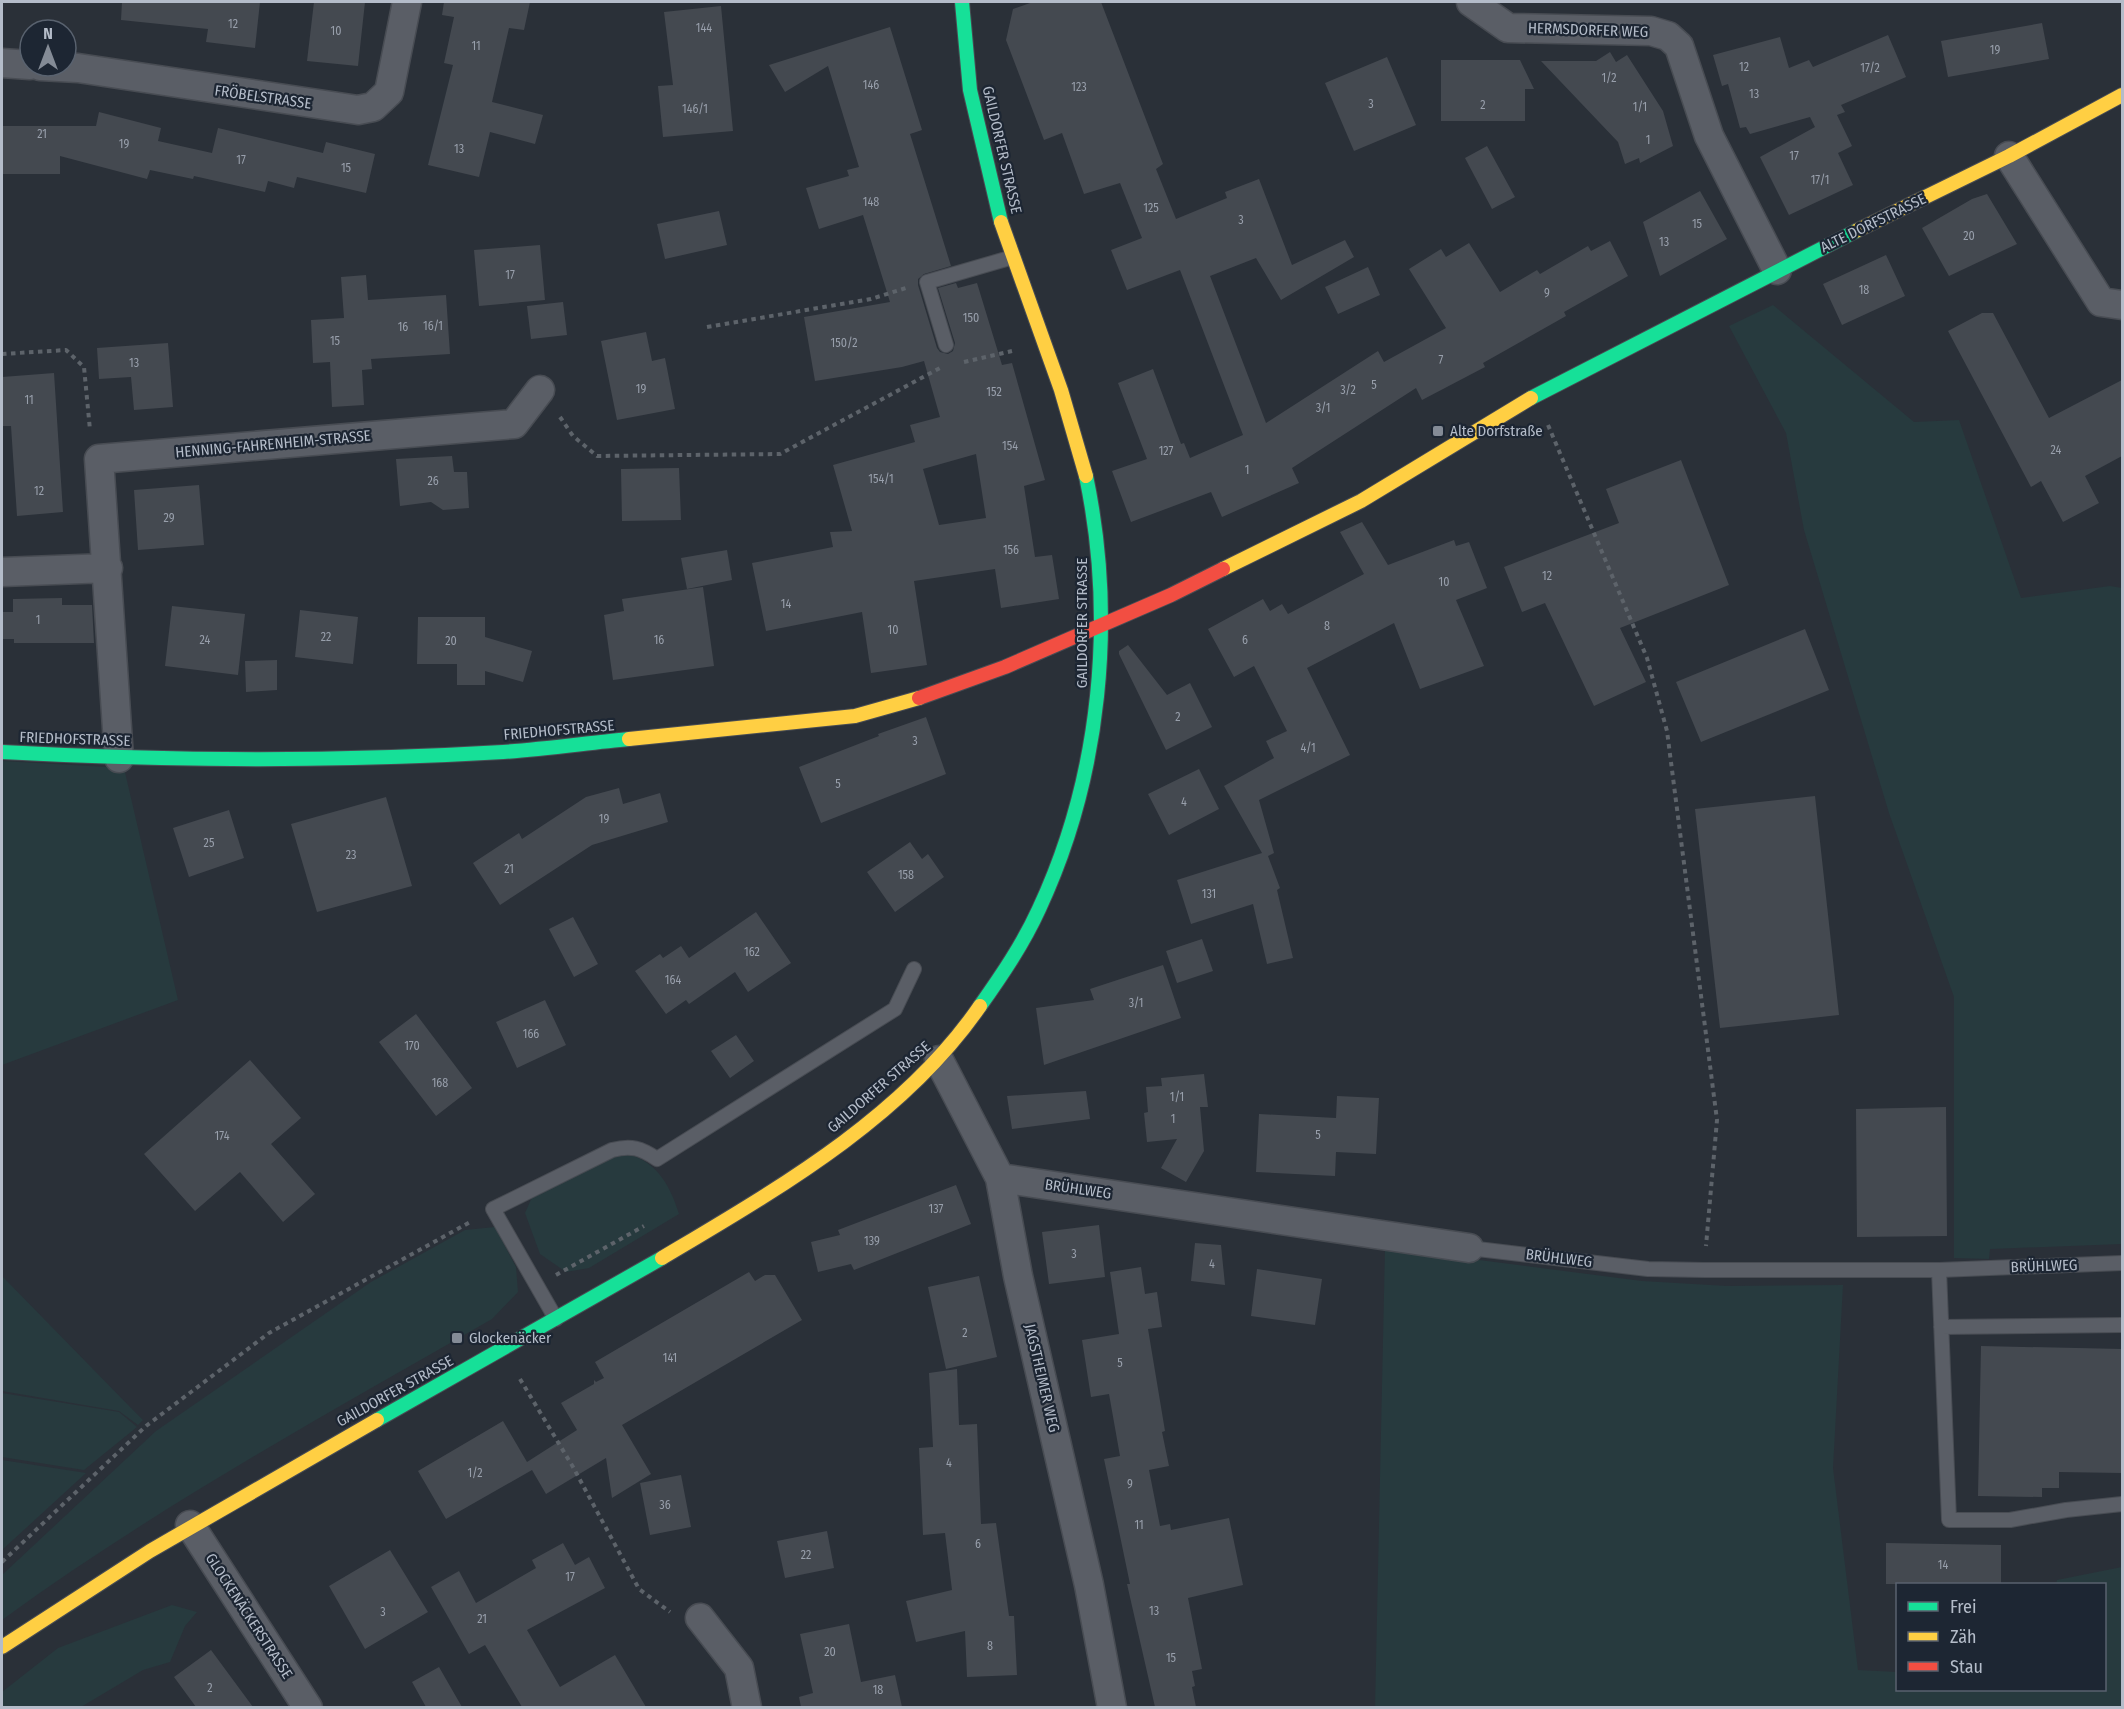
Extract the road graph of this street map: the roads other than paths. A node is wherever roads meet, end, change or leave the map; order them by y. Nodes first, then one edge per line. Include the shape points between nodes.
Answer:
1 (407, 2) edge
2 (962, 2) edge
3 (1470, 2) edge
4 (2, 63) edge
5 (18, 64) edge
6 (78, 69) edge
7 (2122, 95) edge
8 (2009, 156) junction
9 (1013, 257) junction
10 (1777, 270) junction
11 (2122, 305) edge
12 (946, 345) dead end
13 (540, 390) road end
14 (108, 568) junction
15 (2, 572) edge
16 (1101, 625) junction
17 (2, 752) edge
18 (119, 758) junction
19 (914, 969) dead end
20 (939, 1060) junction
21 (1000, 1178) junction
22 (1469, 1248) joint
23 (2122, 1263) edge
24 (1940, 1270) junction
25 (556, 1320) junction
26 (2122, 1325) edge
27 (1941, 1326) junction
28 (2122, 1504) edge
29 (190, 1525) junction
30 (700, 1618) road end
31 (2, 1647) edge
32 (308, 1707) edge
33 (747, 1707) edge
34 (1112, 1707) edge

1 - 6 street, FRÖBELSTRASSE via 388,92 374,107 358,110
2 - 9 street, GAILDORFER STRASSE via 971,98
3 - 10 street, HERMSDORFER WEG via 1508,28 1651,31 1668,36 1686,60 1709,136
4 - 5 street
7 - 8 street, ALTE DORFSTRASSE
8 - 10 street, ALTE DORFSTRASSE
8 - 11 street via 2101,302
9 - 12 lane via 927,282
9 - 16 street, GAILDORFER STRASSE via 1078,442 1097,539
10 - 16 street, ALTE DORFSTRASSE via 1536,395 1361,501 1171,595
13 - 14 street, HENNING-FAHRENHEIM-STRASSE via 514,424 99,459
14 - 15 street
14 - 18 street
16 - 18 street, FRIEDHOFSTRASSE via 934,694 855,716 503,752 261,759
16 - 20 street, GAILDORFER STRASSE via 1096,713 1085,778 1063,854 1035,918 994,990
17 - 18 street, FRIEDHOFSTRASSE
19 - 25 lane via 895,1009 657,1159 643,1149 628,1146 612,1150 493,1209
20 - 21 street, JAGSTHEIMER WEG
20 - 25 street, GAILDORFER STRASSE via 853,1135 707,1232
21 - 22 street, BRÜHLWEG
21 - 34 street, JAGSTHEIMER WEG
22 - 24 lane, BRÜHLWEG via 1648,1269
23 - 24 lane, BRÜHLWEG
24 - 27 lane
25 - 29 street, GAILDORFER STRASSE
26 - 27 lane
27 - 28 lane via 1949,1520 2010,1520
29 - 31 street, GAILDORFER STRASSE via 90,1585
29 - 32 street, GLOCKENÄCKERSTRASSE
30 - 33 street via 739,1668

